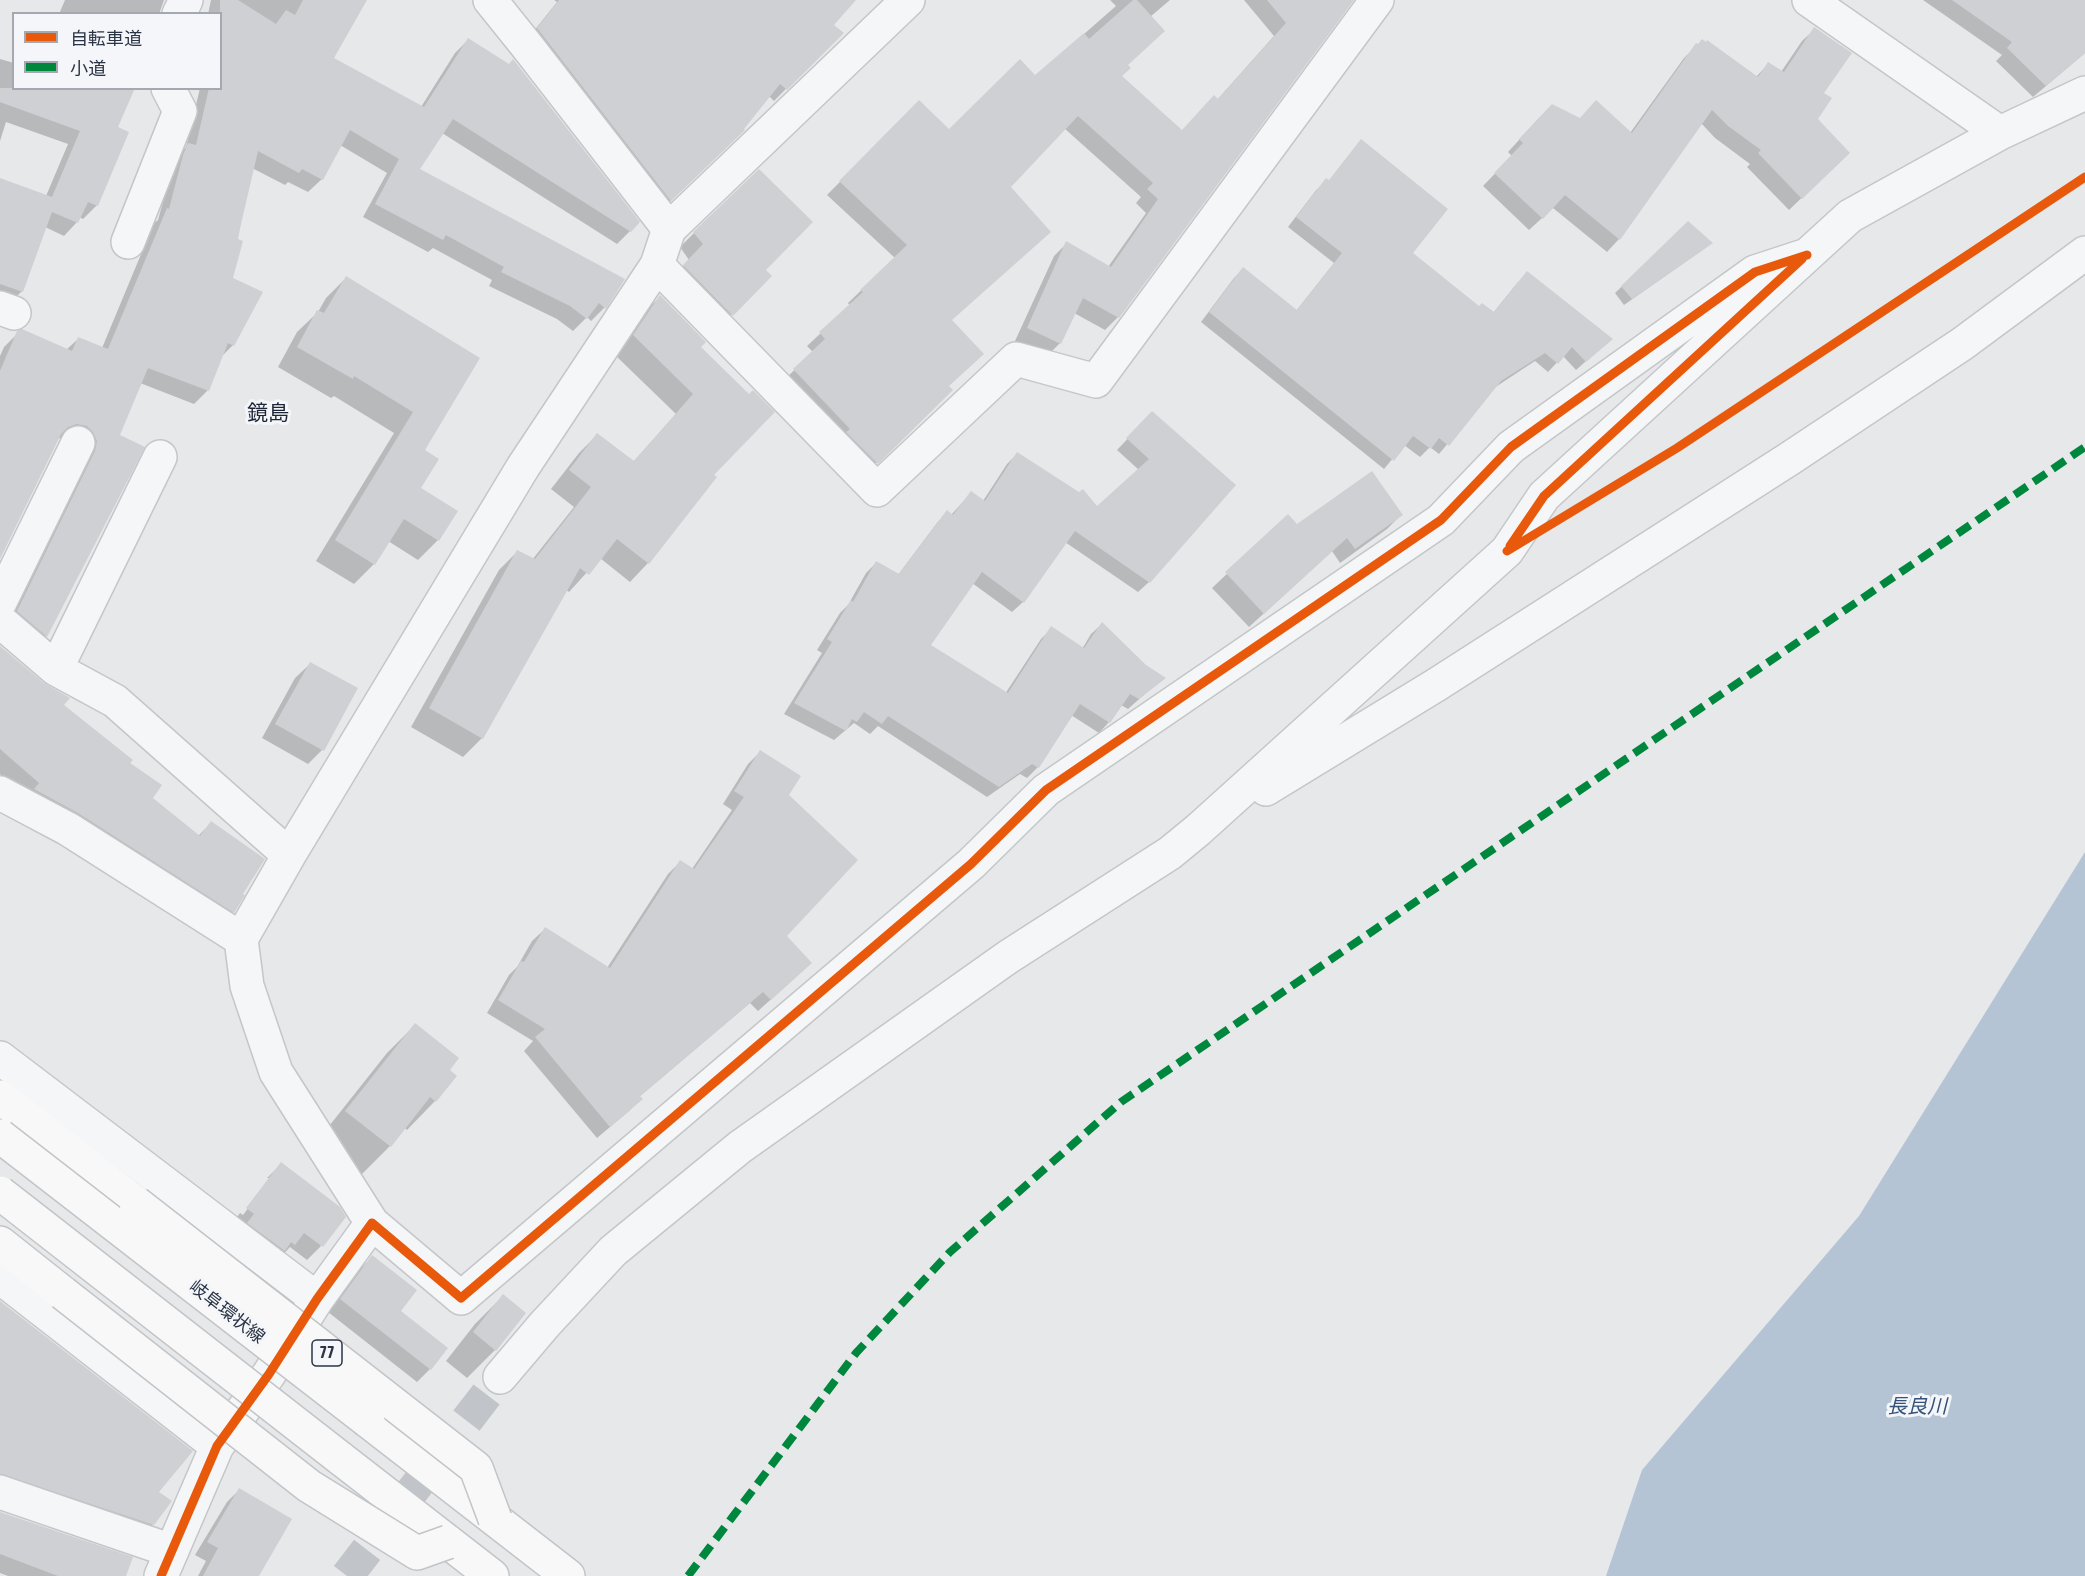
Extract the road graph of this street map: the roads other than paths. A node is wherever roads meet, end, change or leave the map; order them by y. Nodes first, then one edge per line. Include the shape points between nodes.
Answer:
1 (489, 0) edge
2 (908, 0) edge
3 (1377, 0) edge
4 (1809, 0) edge
5 (169, 90) edge
6 (2085, 93) edge
7 (2000, 133) junction
8 (669, 229) junction
9 (128, 242) dead end
10 (2085, 254) edge
11 (1807, 255) junction
12 (657, 265) junction
13 (78, 443) dead end
14 (160, 457) dead end
15 (0, 602) edge
16 (0, 621) edge
17 (56, 669) junction
18 (0, 792) edge
19 (1198, 830) junction
20 (289, 855) junction
21 (242, 939) junction
22 (0, 1058) edge
23 (0, 1097) edge
24 (0, 1136) edge
25 (0, 1193) edge
26 (372, 1223) junction
27 (0, 1243) edge
28 (0, 1277) edge
29 (317, 1299) junction
30 (501, 1377) tunnel mouth
31 (217, 1446) junction
32 (0, 1492) edge
33 (495, 1520) junction
34 (448, 1542) junction
35 (166, 1563) edge
36 (492, 1576) edge
37 (568, 1576) edge

1 - 8 street
2 - 8 street
3 - 12 street via 1096,381 1016,359 877,490
4 - 7 street
5 - 9 street via 180,111
6 - 7 street
7 - 11 street via 1850,216
8 - 12 street
10 - 19 street via 1962,344 1790,459 1436,685
11 - 19 street via 1544,496 1506,551
11 - 26 street via 1755,272 1511,447 1441,520 1046,790 971,864 461,1298
12 - 20 street via 523,467
13 - 15 street
14 - 17 street
16 - 17 street
17 - 20 street via 115,701
18 - 21 street via 68,829
19 - 30 street via 1170,853 1008,957 740,1147 613,1251
20 - 21 street
21 - 26 street via 247,986 276,1072
22 - 29 street
23 - 33 main road, 77, bridge via 476,1468
24 - 33 main road, 岐阜環状線 / 77, bridge
25 - 34 main road, bridge
26 - 29 street
27 - 34 main road, bridge via 309,1486 417,1553
28 - 31 street
29 - 31 street
31 - 35 street
32 - 35 street
33 - 37 main road, 岐阜環状線 / 77
34 - 36 main road

